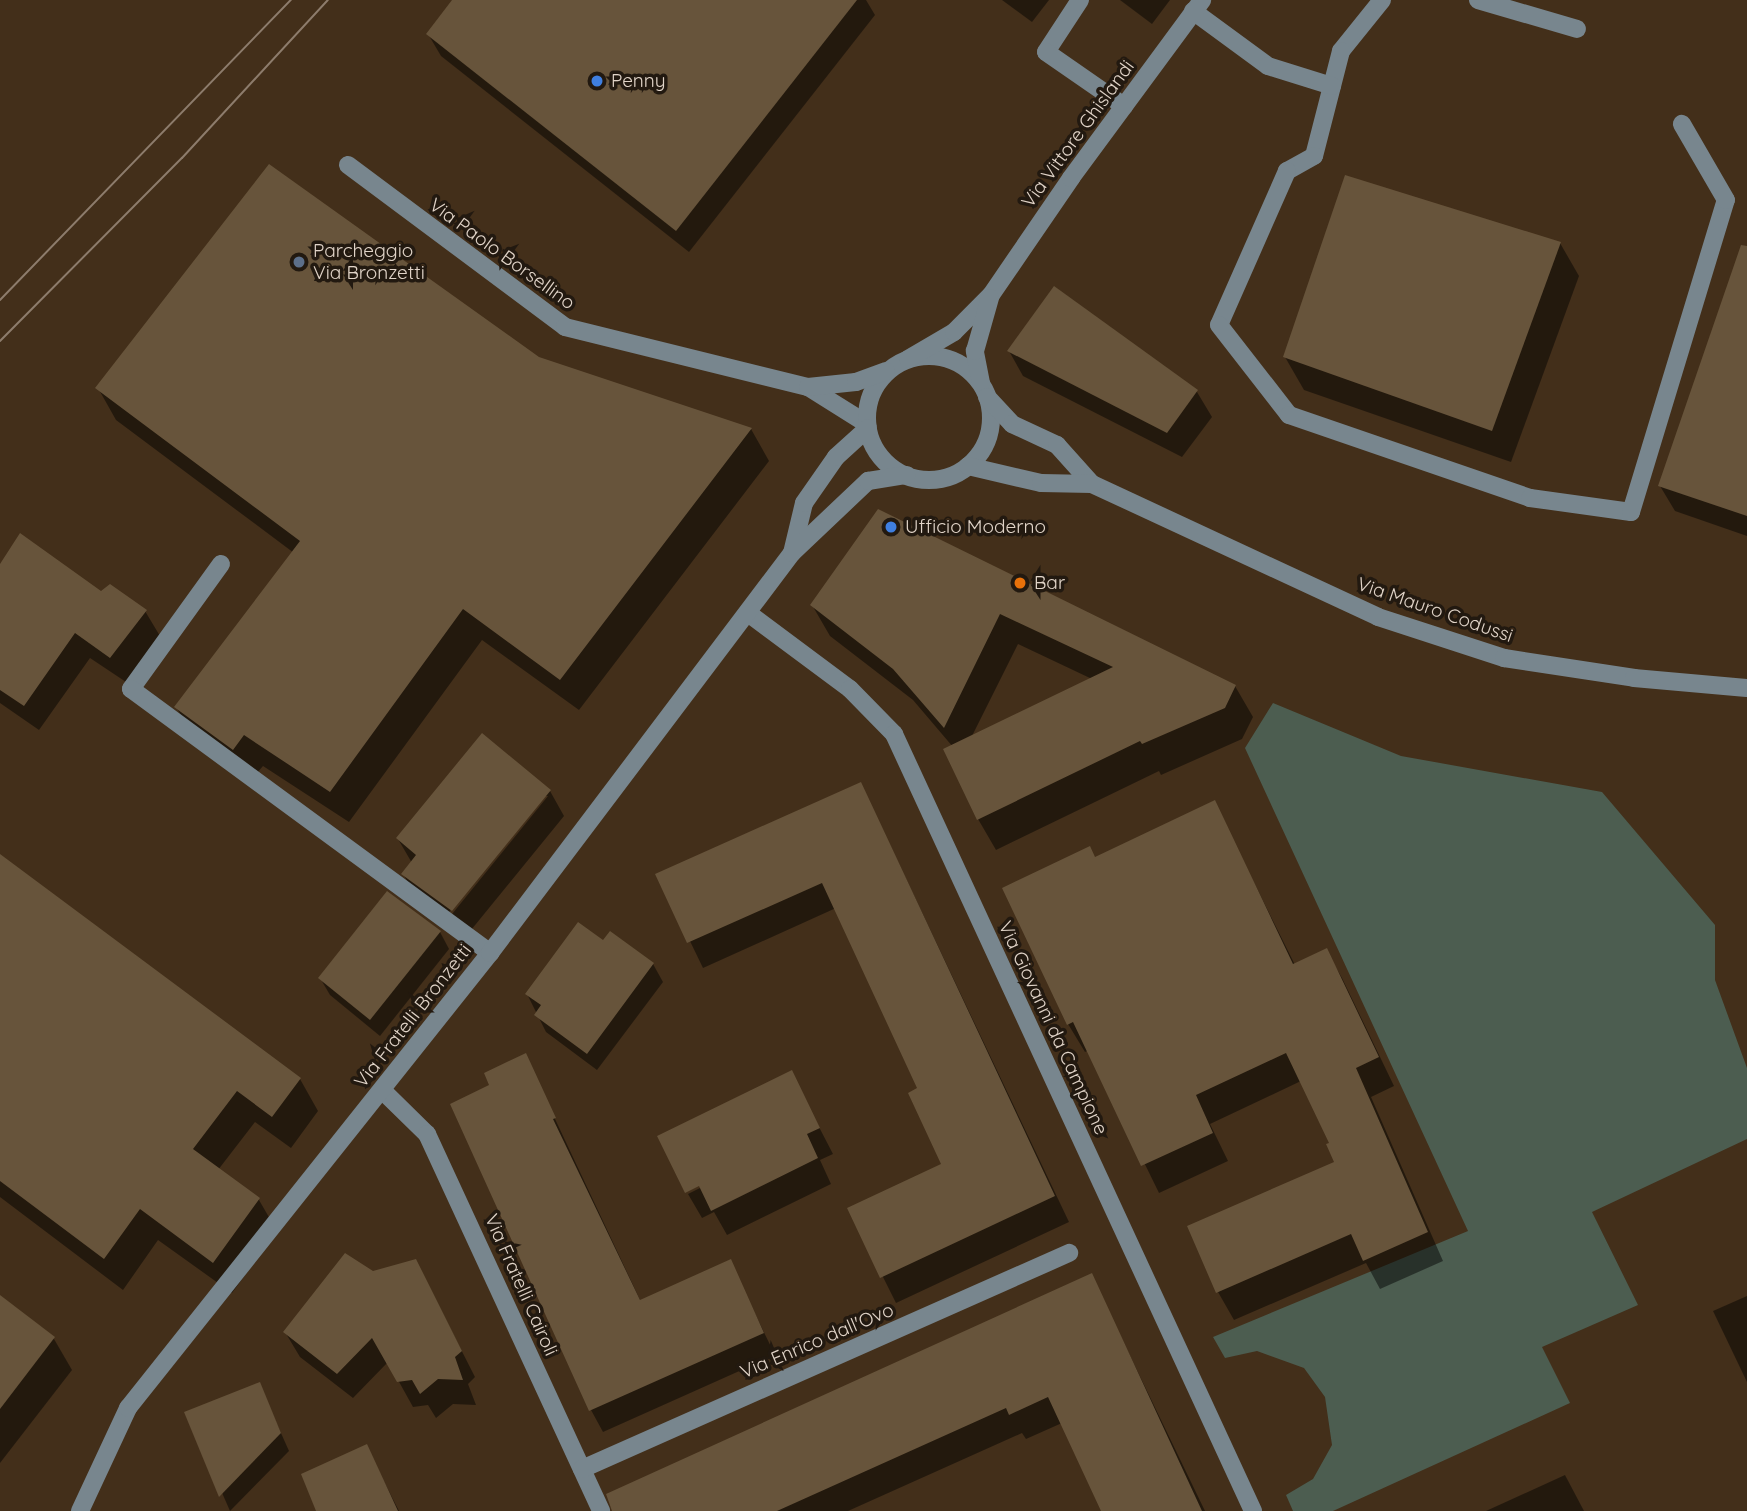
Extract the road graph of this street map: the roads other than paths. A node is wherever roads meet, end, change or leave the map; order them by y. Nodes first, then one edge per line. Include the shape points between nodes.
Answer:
1 (1080, 0) edge
2 (1382, 0) edge
3 (1478, 0) edge
4 (1198, 6) edge
5 (1577, 29) dead end
6 (1332, 86) junction
7 (1124, 106) junction
8 (1682, 124) dead end
9 (348, 165) dead end
10 (991, 295) junction
11 (908, 359) junction
12 (890, 370) junction
13 (808, 387) junction
14 (985, 392) junction
15 (868, 426) junction
16 (968, 466) junction
17 (907, 475) junction
18 (1092, 484) junction
19 (792, 553) junction
20 (221, 564) dead end
21 (748, 613) junction
22 (1747, 688) edge
23 (490, 953) junction
24 (382, 1090) junction
25 (1069, 1253) dead end
26 (582, 1469) junction
27 (80, 1511) edge
28 (601, 1511) edge
29 (1253, 1511) edge

1 - 7 street via 1046,52
2 - 6 street via 1341,51
3 - 5 street
4 - 6 street via 1268,66
4 - 7 street, Via Vittore Ghislandi
6 - 8 street via 1314,156 1287,171 1219,324 1289,415 1530,498 1631,512 1726,200
7 - 10 street, Via Vittore Ghislandi
9 - 13 street, Via Paolo Borsellino via 565,327
10 - 11 street, Via Vittore Ghislandi via 954,332
10 - 14 street, Via Vittore Ghislandi via 975,351
11 - 12 street
11 - 14 street via 942,357 958,363
12 - 13 street, Via Paolo Borsellino via 856,382
12 - 15 street via 872,394
13 - 15 street, Via Paolo Borsellino
14 - 16 street via 991,411 986,442
14 - 18 street, Via Mauro Codussi via 1012,424 1057,445
15 - 17 street via 881,457
15 - 19 street, Via Fratelli Bronzetti via 836,457 804,503
16 - 17 street via 939,479
16 - 18 street, Via Mauro Codussi via 1041,483
17 - 19 street, Via Fratelli Bronzetti via 868,481
18 - 22 street, Via Mauro Codussi via 1378,617 1504,657 1634,678
19 - 21 street, Via Fratelli Bronzetti
20 - 23 street via 131,689
21 - 23 street, Via Fratelli Bronzetti
21 - 29 street, Via Giovanni da Campione via 850,689 894,734
23 - 24 street, Via Fratelli Bronzetti
24 - 26 street, Via Fratelli Cairoli via 427,1133
24 - 27 street, Via Fratelli Bronzetti via 128,1408
25 - 26 street, Via Enrico dall'Ovo
26 - 28 street, Via Fratelli Cairoli

